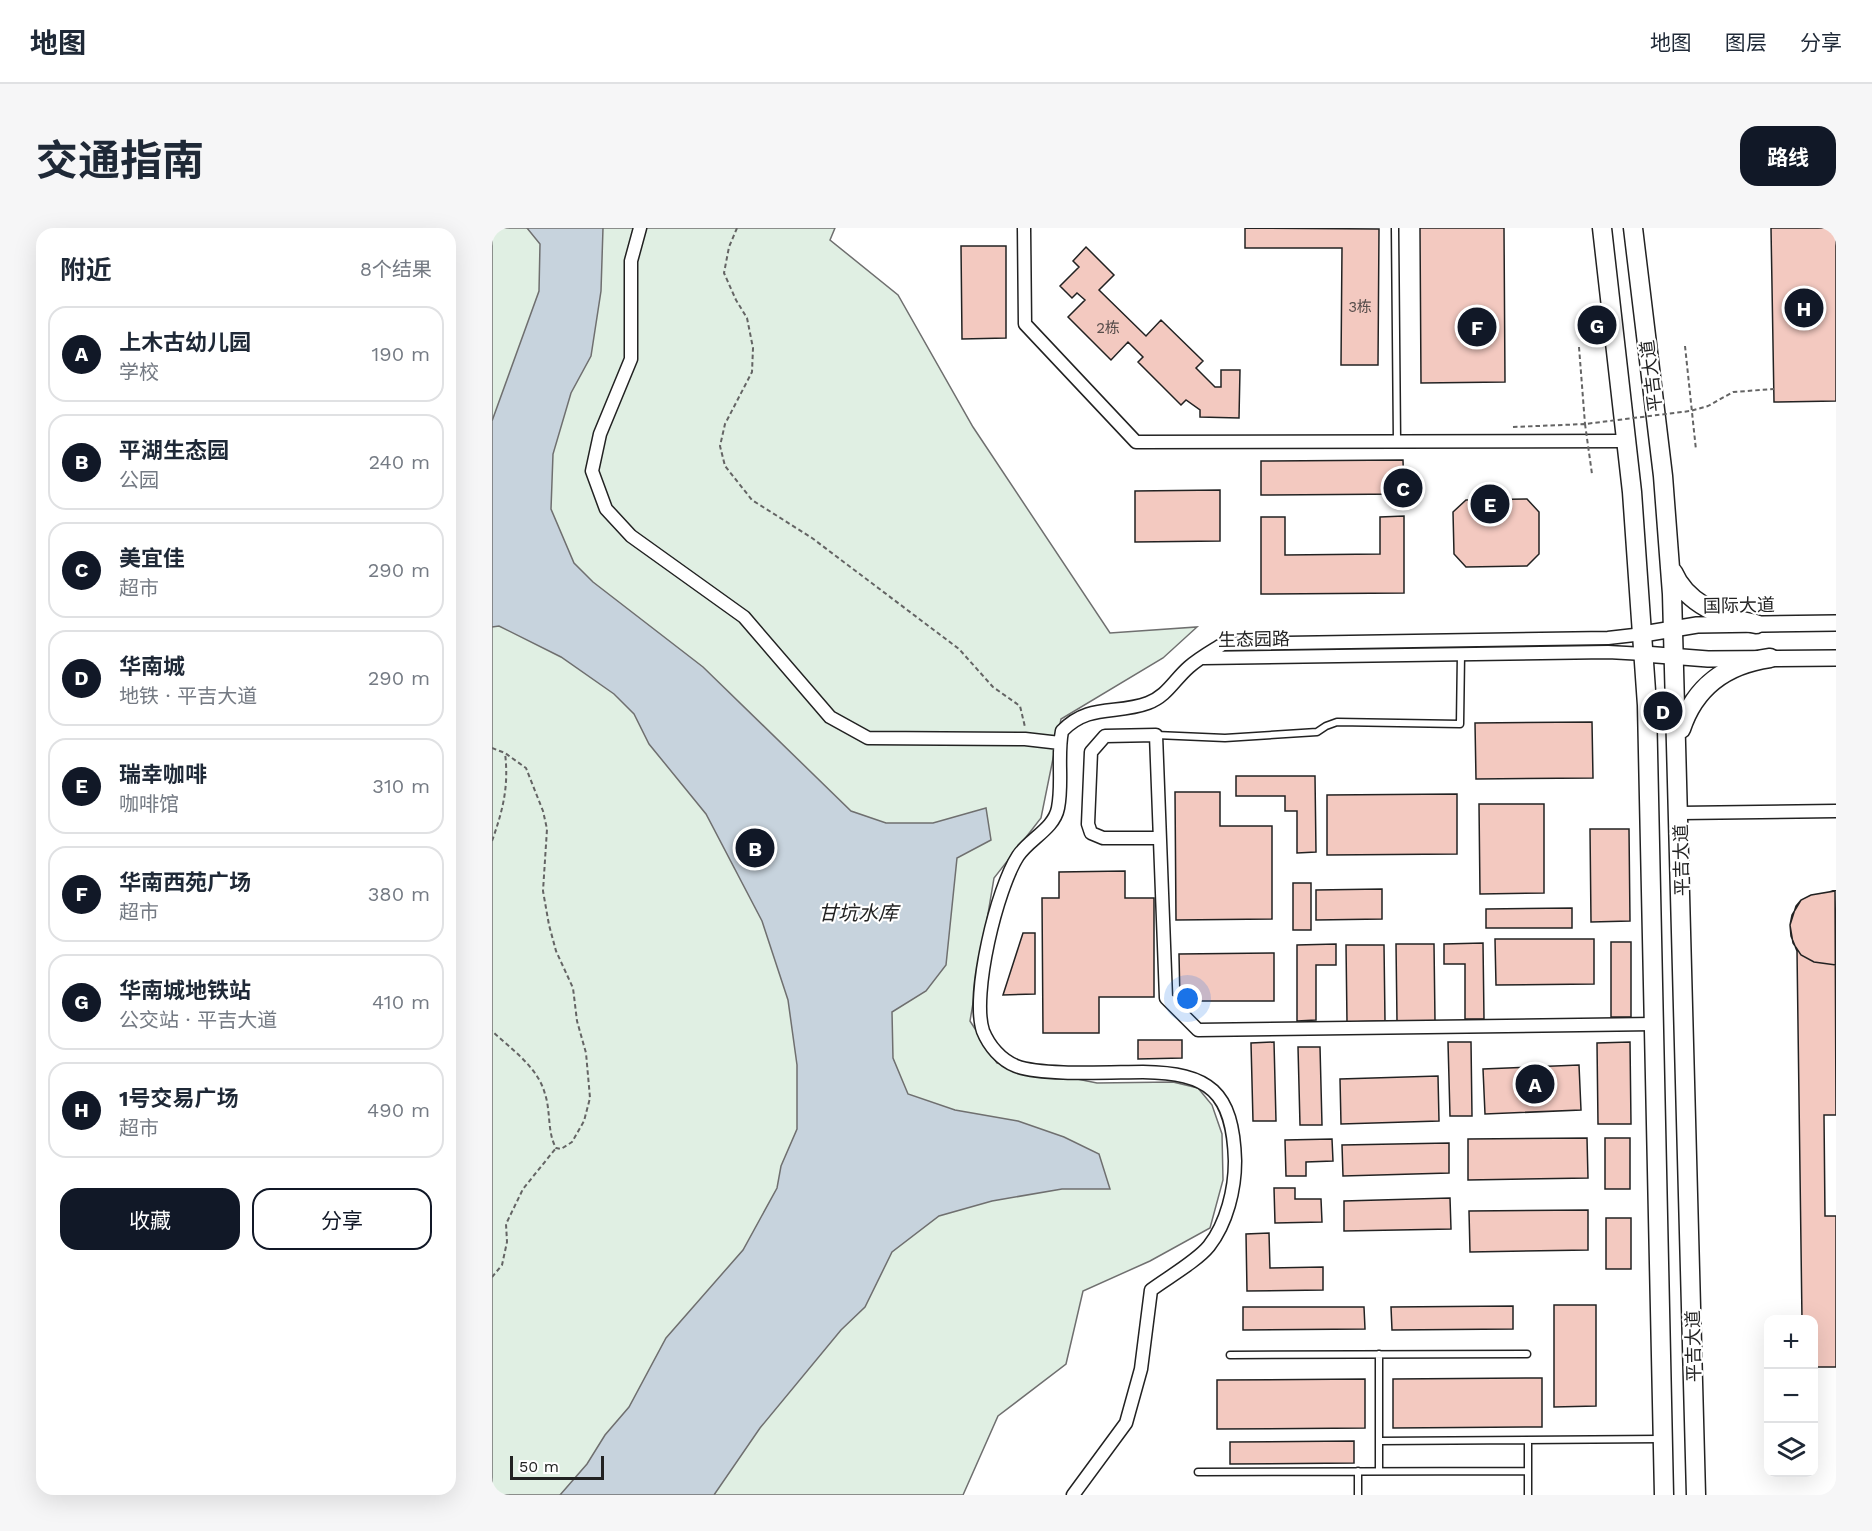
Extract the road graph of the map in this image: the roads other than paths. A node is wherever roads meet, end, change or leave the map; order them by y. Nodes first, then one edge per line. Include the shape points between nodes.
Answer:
1 (640, 228) edge
2 (1024, 228) edge
3 (1395, 228) edge
4 (1602, 228) edge
5 (1633, 228) edge
6 (1397, 441) junction
7 (1627, 441) junction
8 (1671, 566) junction
9 (1836, 623) edge
10 (1756, 624) junction
11 (1674, 629) junction
12 (1643, 634) junction
13 (1461, 654) junction
14 (1644, 654) junction
15 (1675, 657) junction
16 (1836, 657) edge
17 (1202, 658) junction
18 (1770, 658) junction
19 (1156, 735) junction
20 (1060, 743) junction
21 (1678, 748) junction
22 (1836, 811) edge
23 (1680, 813) junction
24 (1159, 838) junction
25 (1654, 1024) junction
26 (1379, 1354) junction
27 (1527, 1354) dead end
28 (1230, 1355) dead end
29 (1528, 1440) junction
30 (1663, 1440) junction
31 (1379, 1441) junction
32 (1695, 1447) junction
33 (1379, 1471) junction
34 (1528, 1471) junction
35 (1198, 1472) dead end
36 (1358, 1472) junction
37 (1073, 1495) edge
38 (1358, 1495) edge
39 (1528, 1495) edge
40 (1664, 1495) edge
41 (1696, 1495) edge
42 (1708, 1495) edge

1 - 20 street via 631,261 631,359 600,434 592,471 606,509 631,536 744,617 830,717 868,738 1025,739
2 - 6 street via 1024,324 1136,442
3 - 6 lane
4 - 7 main road, 平吉大道
5 - 8 main road, 平吉大道
6 - 7 street
7 - 12 main road, 平吉大道
8 - 10 main road via 1682,588 1711,611
8 - 11 main road, 平吉大道
9 - 10 street, 国际大道
10 - 11 street, 国际大道
11 - 12 street, 国际大道
11 - 15 main road, 平吉大道
12 - 14 main road, 平吉大道
12 - 17 street, 生态园路 via 1608,638 1223,644
13 - 14 street, 生态园路
13 - 17 street, 生态园路
13 - 19 lane via 1460,724 1337,722 1317,732 1225,738
14 - 15 street
14 - 25 main road, 平吉大道
15 - 18 street
15 - 21 main road, 平吉大道
16 - 18 street
17 - 20 street via 1160,697 1132,707 1089,712 1071,721 1062,731
18 - 21 main road via 1737,665 1710,682 1691,705
19 - 24 street
19 - 24 street via 1105,736 1098,741 1091,752 1088,824 1091,833 1103,838
20 - 37 street via 1058,809 1047,827 1020,853 993,914 980,1013 983,1031 999,1054 1025,1069 1172,1073 1202,1082 1223,1104 1235,1163 1231,1199 1208,1247 1151,1290 1141,1369 1126,1423
21 - 23 main road, 平吉大道
22 - 23 street
23 - 32 main road, 平吉大道
24 - 25 street via 1166,998 1198,1030
25 - 30 main road, 平吉大道
26 - 27 lane
26 - 28 lane
26 - 31 lane
29 - 30 lane
29 - 31 lane
29 - 34 lane
30 - 40 main road, 平吉大道
31 - 33 lane
32 - 41 main road, 平吉大道
32 - 42 main road
33 - 34 lane
33 - 36 lane
34 - 39 lane
35 - 36 lane
36 - 38 lane

